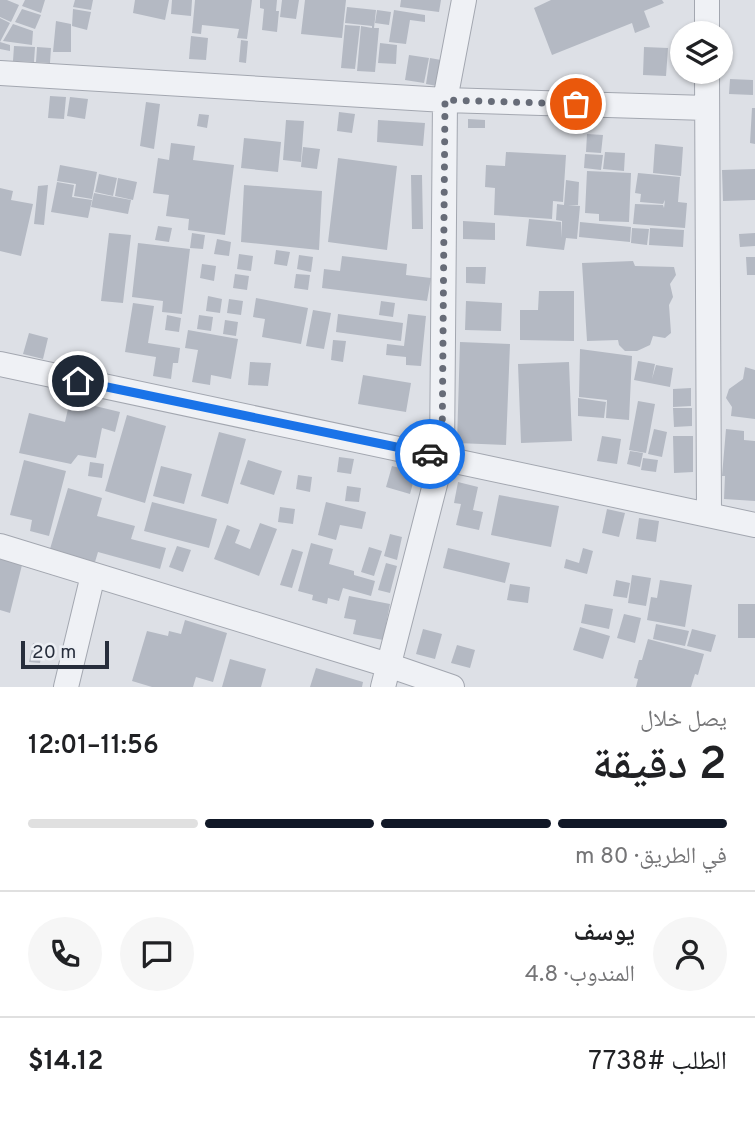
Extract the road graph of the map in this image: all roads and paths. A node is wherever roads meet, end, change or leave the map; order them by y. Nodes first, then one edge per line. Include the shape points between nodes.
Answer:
1 (464, 0) edge
2 (707, 0) edge
3 (707, 21) edge
4 (0, 73) edge
5 (707, 84) edge
6 (445, 100) junction
7 (707, 108) junction
8 (0, 364) edge
9 (442, 457) junction
10 (709, 514) junction
11 (755, 525) edge
12 (0, 546) edge
13 (93, 575) junction
14 (386, 676) edge
15 (66, 687) edge
16 (452, 687) edge

1 - 6 street
2 - 3 street
4 - 6 street
5 - 7 street
6 - 7 street
6 - 9 street
7 - 10 street
8 - 9 street
9 - 10 street
9 - 14 street
10 - 11 street
12 - 13 street
13 - 14 street
13 - 15 street
14 - 16 street

